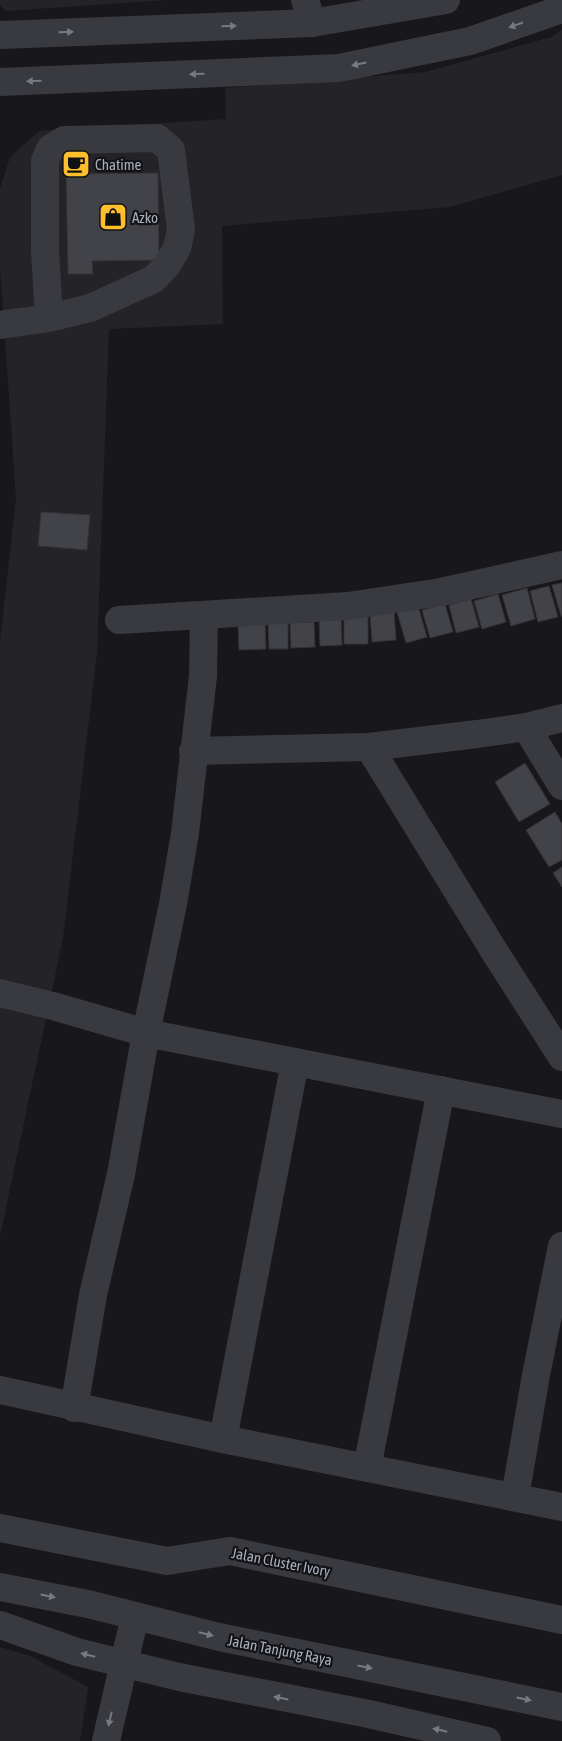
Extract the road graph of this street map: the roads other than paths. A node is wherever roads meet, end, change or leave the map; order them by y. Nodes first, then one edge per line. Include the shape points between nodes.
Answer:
1 (446, 0) edge
2 (562, 8) edge
3 (309, 11) edge
4 (0, 35) edge
5 (0, 82) edge
6 (50, 318) junction
7 (0, 325) edge
8 (562, 565) edge
9 (204, 616) junction
10 (119, 620) dead end
11 (562, 718) edge
12 (526, 727) junction
13 (369, 747) junction
14 (193, 751) junction
15 (562, 786) edge
16 (0, 993) edge
17 (146, 1033) junction
18 (562, 1057) edge
19 (295, 1062) junction
20 (441, 1090) junction
21 (562, 1114) edge
22 (562, 1246) edge
23 (0, 1390) edge
24 (74, 1408) junction
25 (223, 1439) junction
26 (368, 1468) junction
27 (515, 1498) junction
28 (562, 1507) edge
29 (0, 1528) edge
30 (0, 1587) edge
31 (134, 1616) junction
32 (562, 1620) edge
33 (1, 1629) edge
34 (123, 1663) junction
35 (562, 1707) edge
36 (106, 1741) edge
37 (487, 1741) edge

1 - 3 street
2 -> 5 street via 470,41 339,68
4 -> 3 street
6 - 6 street via 45,242 46,161 50,149 64,140 157,138 171,150 181,230 177,248 167,265 154,279 98,304
6 - 7 street
8 - 9 street via 441,592 348,606
9 - 10 street
9 - 14 street via 203,676
11 - 12 street
12 - 13 street
12 - 15 street
13 - 14 street
13 - 18 street
14 - 17 street via 185,833
16 - 17 street
17 - 19 street
17 - 24 street via 93,1295
19 - 20 street
19 - 25 street
20 - 21 street
20 - 26 street
22 - 27 street
23 - 24 street
24 - 25 street
25 - 26 street
26 - 27 street
27 - 28 street
29 - 32 street, Jalan Cluster Ivory via 167,1561 230,1551
30 -> 31 street, Jalan Tanjung Raya
31 - 34 street
31 -> 35 street, Jalan Tanjung Raya via 219,1638
34 -> 33 street
34 -> 36 street
37 -> 34 street

